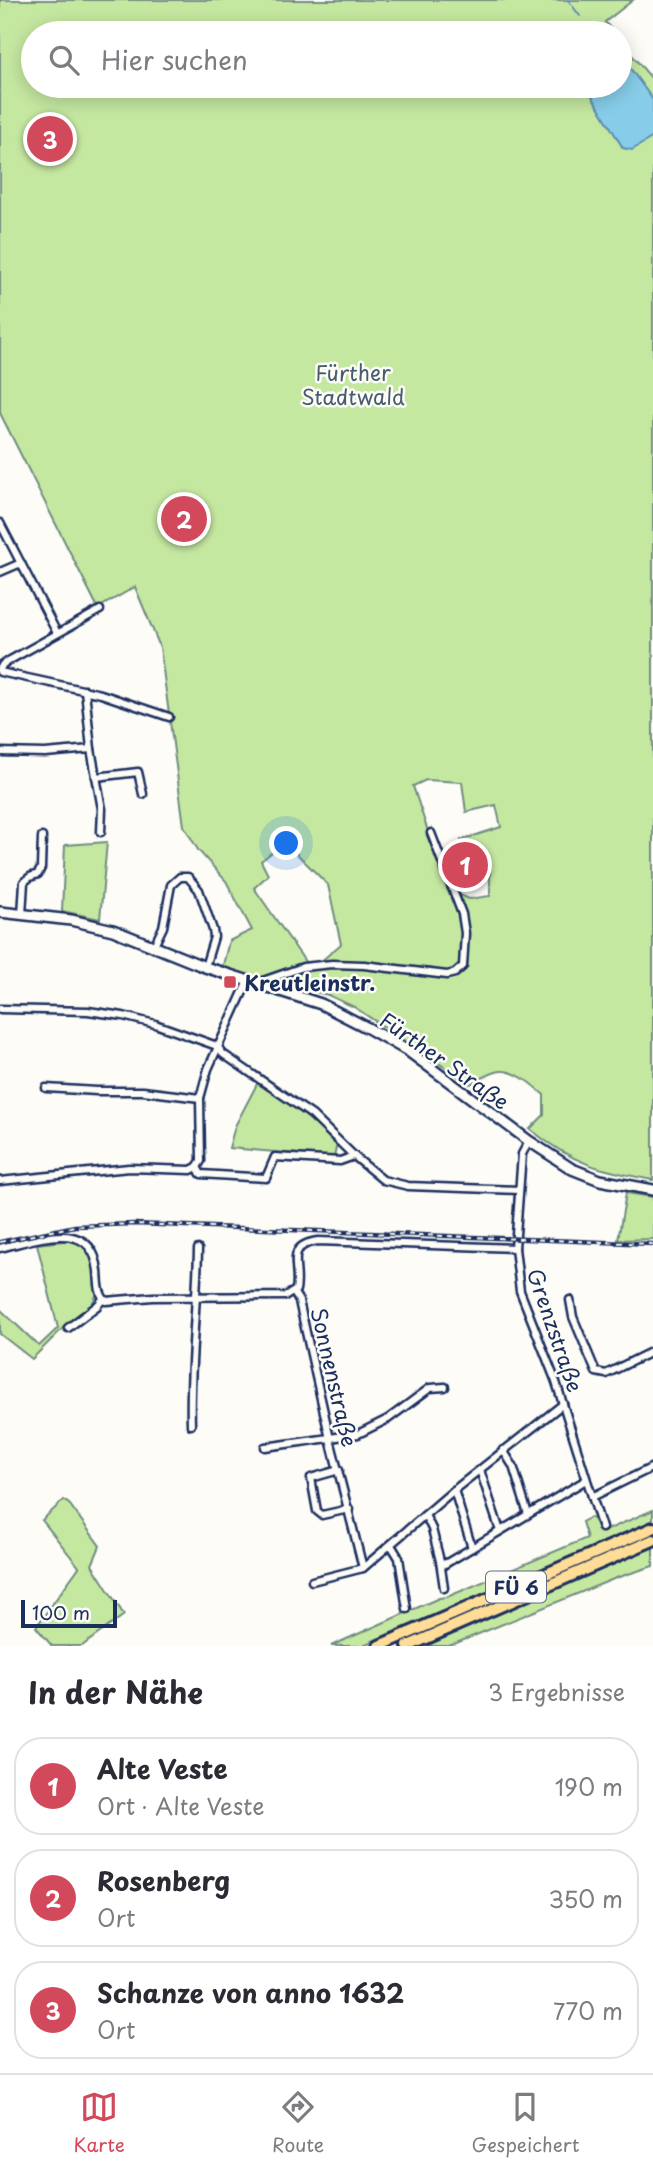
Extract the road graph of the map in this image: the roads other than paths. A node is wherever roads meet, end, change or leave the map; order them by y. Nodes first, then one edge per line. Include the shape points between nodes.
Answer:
1 (0, 523) edge
2 (21, 563) junction
3 (0, 572) edge
4 (100, 610) dead end
5 (57, 633) junction
6 (0, 670) edge
7 (85, 690) junction
8 (169, 717) dead end
9 (91, 749) junction
10 (0, 752) edge
11 (96, 777) junction
12 (143, 794) dead end
13 (102, 832) dead end
14 (430, 833) dead end
15 (42, 838) dead end
16 (0, 912) edge
17 (22, 915) junction
18 (153, 948) junction
19 (205, 967) junction
20 (248, 981) junction
21 (0, 1009) edge
22 (217, 1046) junction
23 (46, 1088) dead end
24 (200, 1098) junction
25 (529, 1141) junction
26 (354, 1156) junction
27 (197, 1167) junction
28 (0, 1181) edge
29 (519, 1190) junction
30 (653, 1190) edge
31 (0, 1248) edge
32 (515, 1248) junction
33 (198, 1250) dead end
34 (294, 1293) junction
35 (198, 1297) junction
36 (104, 1300) junction
37 (570, 1300) dead end
38 (68, 1328) dead end
39 (653, 1351) edge
40 (445, 1387) dead end
41 (563, 1404) junction
42 (191, 1425) dead end
43 (330, 1439) junction
44 (265, 1447) dead end
45 (503, 1450) junction
46 (653, 1467) edge
47 (339, 1470) junction
48 (480, 1470) junction
49 (586, 1480) junction
50 (454, 1490) junction
51 (592, 1497) junction
52 (349, 1509) junction
53 (528, 1514) junction
54 (425, 1515) junction
55 (602, 1528) dead end
56 (653, 1528) edge
57 (500, 1531) junction
58 (653, 1540) edge
59 (391, 1545) junction
60 (472, 1548) junction
61 (440, 1561) junction
62 (363, 1568) junction
63 (312, 1581) dead end
64 (444, 1588) dead end
65 (407, 1609) dead end
66 (379, 1646) edge
67 (408, 1646) edge

1 - 2 street
2 - 3 street
2 - 5 street
4 - 5 street
5 - 6 street
6 - 7 street
7 - 8 street
7 - 9 street
9 - 10 street
9 - 11 street
11 - 12 street via 138,772
11 - 13 street
14 - 20 street via 462,914 463,966 455,973 332,964
15 - 17 street via 41,868 24,883
16 - 17 main road, Fürther Straße
17 - 18 main road, Fürther Straße via 72,919
18 - 19 main road, Fürther Straße
18 - 19 street via 163,927 171,885 188,877 199,890 213,930
19 - 20 main road, Fürther Straße
20 - 22 street
20 - 25 main road, Fürther Straße via 321,1004 366,1027 408,1051
21 - 22 street via 123,1016
22 - 24 street
22 - 26 street via 222,1054 312,1115
23 - 24 street
24 - 27 street via 201,1161
25 - 29 street, Grenzstraße via 522,1154
25 - 30 main road, Fürther Straße via 572,1170
26 - 27 street via 340,1161 275,1157 266,1178 201,1174
26 - 29 street via 395,1184
27 - 28 street via 130,1168
29 - 32 street, Grenzstraße
31 - 36 street via 73,1236 91,1247
32 - 34 street, Sonnenstraße via 306,1243 295,1257 298,1285
32 - 41 street, Grenzstraße via 520,1291
33 - 35 street
34 - 35 street
34 - 43 street, Sonnenstraße
35 - 36 street
35 - 42 street
36 - 38 street
37 - 39 street via 596,1372 606,1374
40 - 43 street via 430,1388 388,1419 358,1434
41 - 45 street
41 - 49 street, Grenzstraße
43 - 44 street
43 - 47 street, Sonnenstraße
45 - 48 street
45 - 53 street via 513,1465
46 - 51 street
47 - 52 street, Sonnenstraße
47 - 52 street, Sonnenstraße via 311,1478 317,1511 322,1515
48 - 50 street
48 - 57 street
49 - 51 street, Grenzstraße
49 - 53 street
50 - 54 street
50 - 60 street
51 - 55 street, Grenzstraße
52 - 62 street, Sonnenstraße
53 - 57 street
54 - 59 street
54 - 61 street
56 - 66 main road, FÜ 6
57 - 60 street
58 - 67 main road, FÜ 6
59 - 62 street
59 - 65 street via 399,1558
60 - 61 street via 445,1564
61 - 64 street
62 - 63 street

